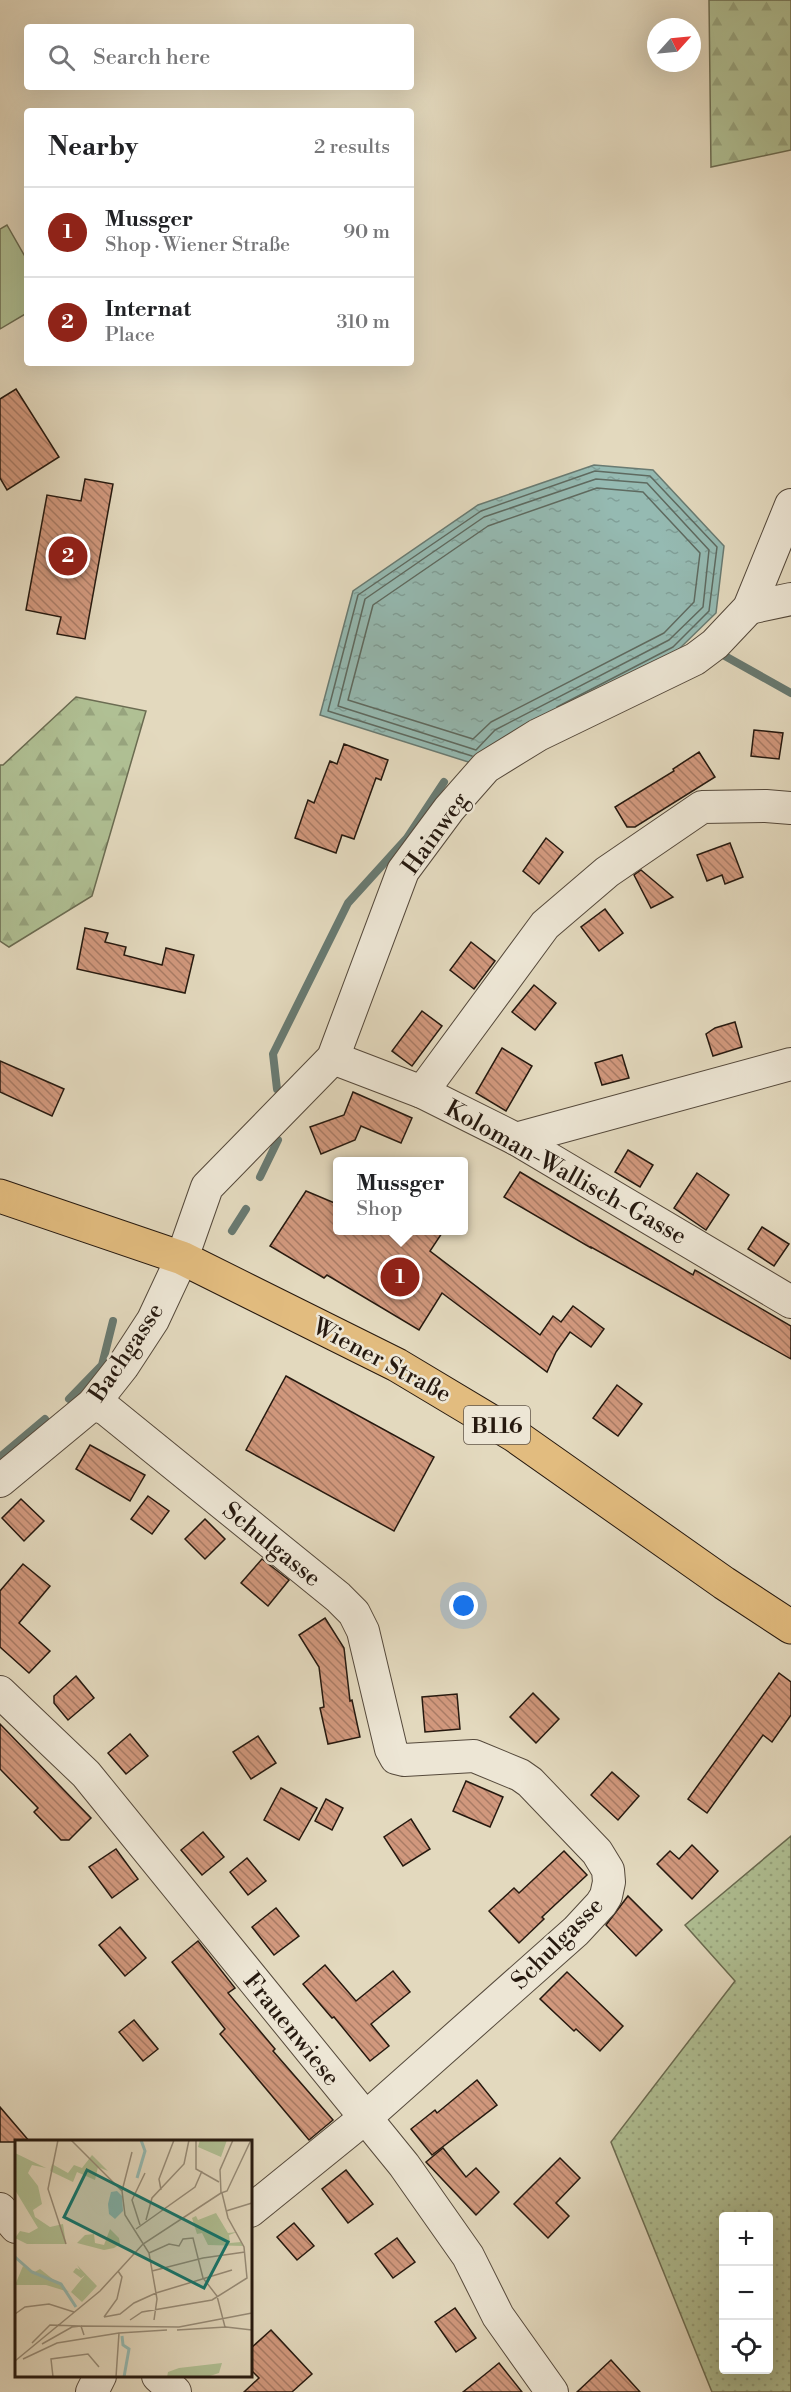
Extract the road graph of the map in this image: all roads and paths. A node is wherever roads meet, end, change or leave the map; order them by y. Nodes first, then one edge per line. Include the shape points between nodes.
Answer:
1 (791, 505) edge
2 (791, 599) edge
3 (749, 608) junction
4 (791, 808) edge
5 (333, 1058) junction
6 (791, 1064) edge
7 (422, 1092) junction
8 (516, 1139) junction
9 (0, 1196) edge
10 (182, 1258) junction
11 (791, 1302) edge
12 (93, 1404) junction
13 (0, 1481) edge
14 (791, 1627) edge
15 (0, 1692) edge
16 (364, 2118) junction
17 (0, 2209) edge
18 (252, 2209) edge
19 (15, 2226) edge
20 (100, 2377) edge
21 (159, 2377) edge
22 (92, 2392) edge
23 (175, 2392) edge
24 (552, 2392) edge

1 - 3 street, Hainweg
2 - 3 street
3 - 5 street, Hainweg via 705,652 538,735 486,767 449,809 404,871
4 - 7 street via 702,807 607,872 545,925
5 - 7 street, Koloman-Wallisch-Gasse
5 - 10 street, Hainweg via 207,1187
6 - 8 street
7 - 8 street, Koloman-Wallisch-Gasse
8 - 11 street, Koloman-Wallisch-Gasse
9 - 10 main road, Wiener Straße / B116
10 - 12 street, Bachgasse via 153,1320
10 - 14 main road, Wiener Straße / B116 via 397,1365 514,1435
12 - 13 street, Bachgasse
12 - 16 street, Schulgasse via 106,1409 354,1613 363,1631 396,1758 474,1756 520,1775 597,1852 608,1870 606,1896 576,1930
15 - 16 street, Frauenwiese via 86,1774
16 - 18 street, Schulgasse
16 - 24 street, Frauenwiese via 404,2165 468,2256 498,2316
17 - 19 street
20 - 22 street
21 - 23 street

